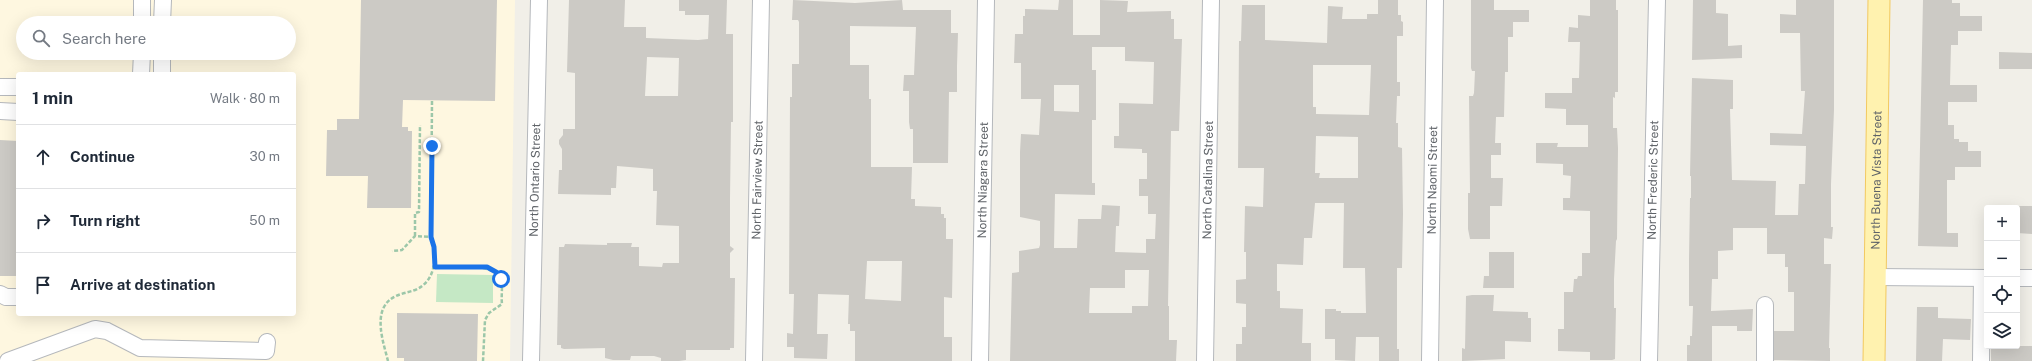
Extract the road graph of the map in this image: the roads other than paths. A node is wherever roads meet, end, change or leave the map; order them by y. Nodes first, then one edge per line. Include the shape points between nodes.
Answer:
1 (142, 0) edge
2 (163, 0) edge
3 (539, 0) edge
4 (761, 0) edge
5 (986, 0) edge
6 (1211, 0) edge
7 (1435, 0) edge
8 (1657, 0) edge
9 (1879, 0) edge
10 (142, 16) edge
11 (162, 16) edge
12 (142, 60) edge
13 (162, 60) edge
14 (141, 72) edge
15 (162, 72) edge
16 (0, 87) edge
17 (16, 88) edge
18 (0, 112) edge
19 (16, 112) edge
20 (1876, 277) junction
21 (1984, 278) edge
22 (2020, 278) edge
23 (2032, 278) edge
24 (16, 290) edge
25 (0, 293) edge
26 (16, 297) edge
27 (1984, 299) edge
28 (1766, 305) dead end
29 (267, 342) dead end
30 (8, 361) edge
31 (531, 361) edge
32 (754, 361) edge
33 (980, 361) edge
34 (1205, 361) edge
35 (1430, 361) edge
36 (1649, 361) edge
37 (1765, 361) edge
38 (1874, 361) edge
39 (1981, 361) edge

1 - 10 street
2 - 11 street
3 - 31 street, North Ontario Street
4 - 32 street, North Fairview Street
5 - 33 street, North Niagara Street
6 - 34 street, North Catalina Street
7 - 35 street, North Naomi Street
8 - 36 street, North Frederic Street
9 - 20 main road, North Buena Vista Street
12 - 14 street
13 - 15 street
16 - 17 street
18 - 19 street
20 - 21 street
20 - 38 main road, North Buena Vista Street
22 - 23 street
24 - 25 street via 6,289
25 - 26 street via 6,297
27 - 39 street
28 - 37 street
29 - 30 street via 266,351 140,348 107,331 95,329

